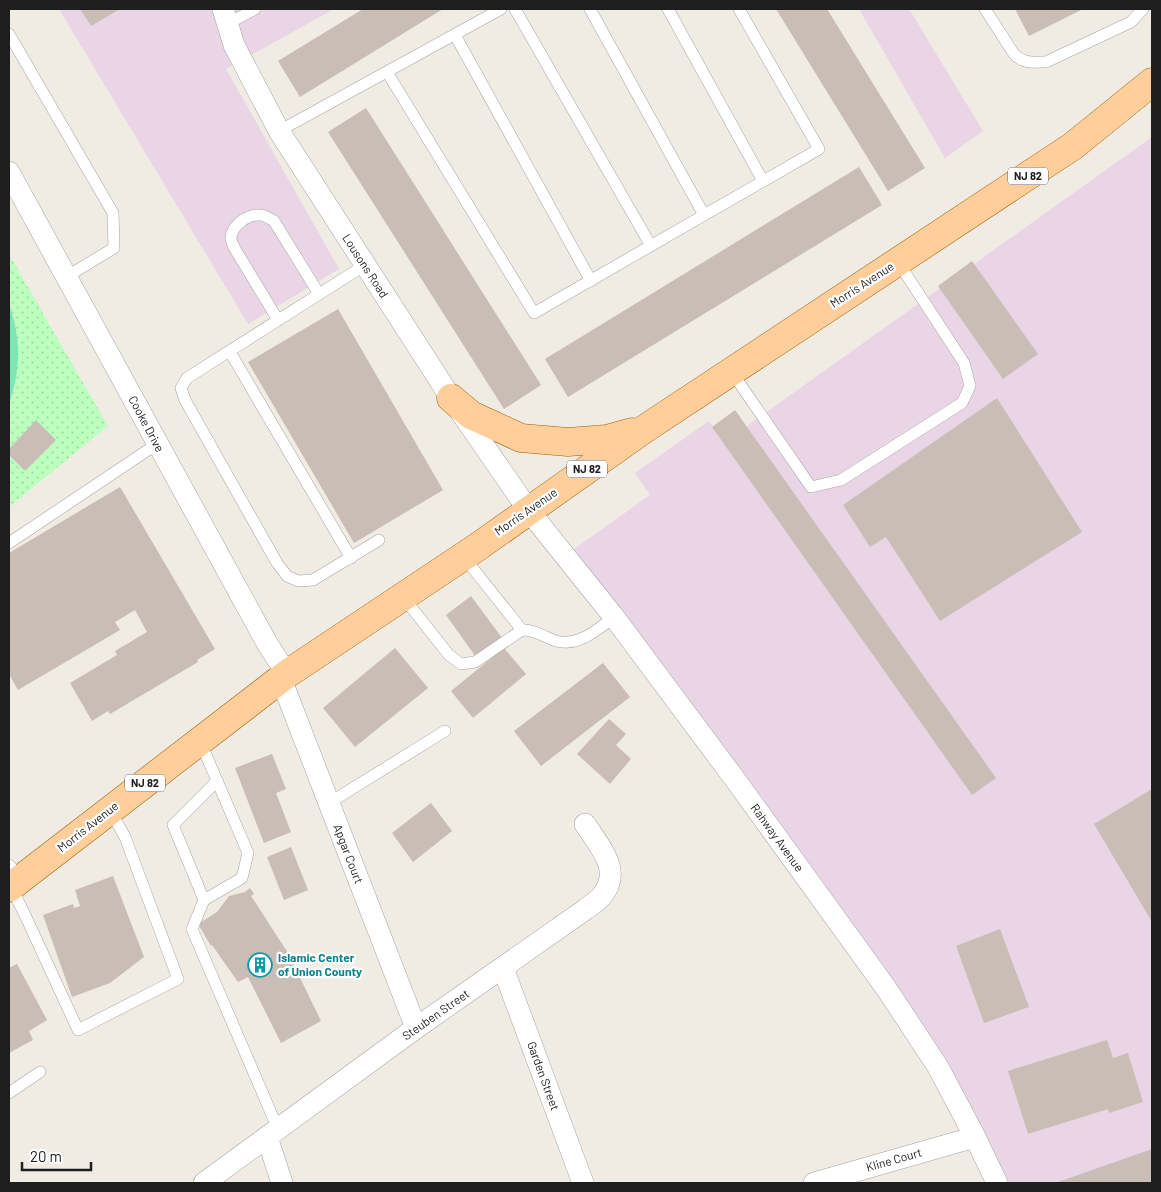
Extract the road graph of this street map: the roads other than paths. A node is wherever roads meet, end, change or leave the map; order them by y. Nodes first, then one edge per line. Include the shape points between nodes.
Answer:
1 (255, 9) edge
2 (501, 9) edge
3 (515, 9) edge
4 (590, 9) edge
5 (668, 9) edge
6 (739, 9) edge
7 (985, 9) edge
8 (1142, 9) edge
9 (225, 16) edge
10 (9, 34) edge
11 (455, 35) junction
12 (387, 72) junction
13 (1152, 82) edge
14 (279, 131) junction
15 (9, 172) edge
16 (763, 181) junction
17 (704, 215) junction
18 (651, 246) junction
19 (898, 262) junction
20 (365, 265) junction
21 (66, 277) junction
22 (591, 281) junction
23 (319, 294) junction
24 (278, 320) junction
25 (230, 352) junction
26 (731, 371) junction
27 (451, 398) junction
28 (646, 428) junction
29 (157, 444) junction
30 (529, 511) junction
31 (379, 540) dead end
32 (9, 544) edge
33 (463, 556) junction
34 (351, 558) junction
35 (403, 597) junction
36 (614, 617) junction
37 (522, 630) junction
38 (284, 677) junction
39 (445, 731) dead end
40 (200, 741) junction
41 (217, 781) junction
42 (329, 804) junction
43 (110, 810) junction
44 (585, 824) dead end
45 (12, 879) edge
46 (204, 900) junction
47 (503, 968) junction
48 (416, 1028) junction
49 (40, 1072) dead end
50 (9, 1094) edge
51 (272, 1133) junction
52 (975, 1137) junction
53 (204, 1183) edge
54 (282, 1183) edge
55 (583, 1183) edge
56 (814, 1183) edge
57 (997, 1183) edge

1 - 9 lane
2 - 11 lane
3 - 18 lane
4 - 17 lane
5 - 16 lane
6 - 16 lane via 819,149
7 - 8 lane via 1018,59 1032,62 1046,62 1131,22
9 - 14 street, Lousons Road via 234,45
10 - 21 lane via 113,213 114,248
11 - 12 lane
11 - 22 lane
12 - 14 lane
12 - 22 lane via 534,313
13 - 19 main road, Morris Avenue / NJ 82 via 1073,146
14 - 20 street, Lousons Road
15 - 21 street, Cooke Drive
16 - 17 lane
17 - 18 lane
18 - 22 lane
19 - 26 main road, Morris Avenue / NJ 82
19 - 26 lane via 964,363 970,386 962,403 842,480 811,487
20 - 23 lane
20 - 27 street, Lousons Road
21 - 29 street, Cooke Drive
23 - 24 lane
23 - 24 lane via 274,222 259,215 246,218 234,229 231,240
24 - 25 lane
25 - 34 lane
25 - 34 lane via 186,378 181,388 277,563 287,576 298,581 313,580
26 - 28 main road, Morris Avenue / NJ 82
27 - 28 main road via 471,415 521,438 568,442 600,440
27 - 30 street, Lousons Road
28 - 30 main road, Morris Avenue / NJ 82
29 - 32 lane
29 - 38 street, Cooke Drive
30 - 33 main road, Morris Avenue / NJ 82
30 - 36 street, Rahway Avenue
31 - 34 lane
33 - 35 main road, Morris Avenue / NJ 82
33 - 37 lane
35 - 37 lane via 455,661 461,664 475,662
35 - 38 main road, Morris Avenue / NJ 82
36 - 37 lane via 588,636 573,642
36 - 52 street, Rahway Avenue via 886,988 938,1067
38 - 40 main road, Morris Avenue / NJ 82
38 - 42 street, Apgar Court
39 - 42 lane
40 - 41 lane
40 - 43 main road, Morris Avenue / NJ 82
41 - 46 lane via 173,825
41 - 46 lane via 248,853 242,878
42 - 48 street, Apgar Court
43 - 45 main road, Morris Avenue / NJ 82
43 - 45 lane via 125,837 178,979 78,1030
44 - 47 street, Steuben Street via 611,868 609,883 602,896
46 - 51 lane via 192,929
47 - 48 street, Steuben Street
47 - 55 street, Garden Street
48 - 51 street, Steuben Street
49 - 50 lane
51 - 53 street, Steuben Street
51 - 54 street
52 - 56 street, Kline Court
52 - 57 street, Rahway Avenue

